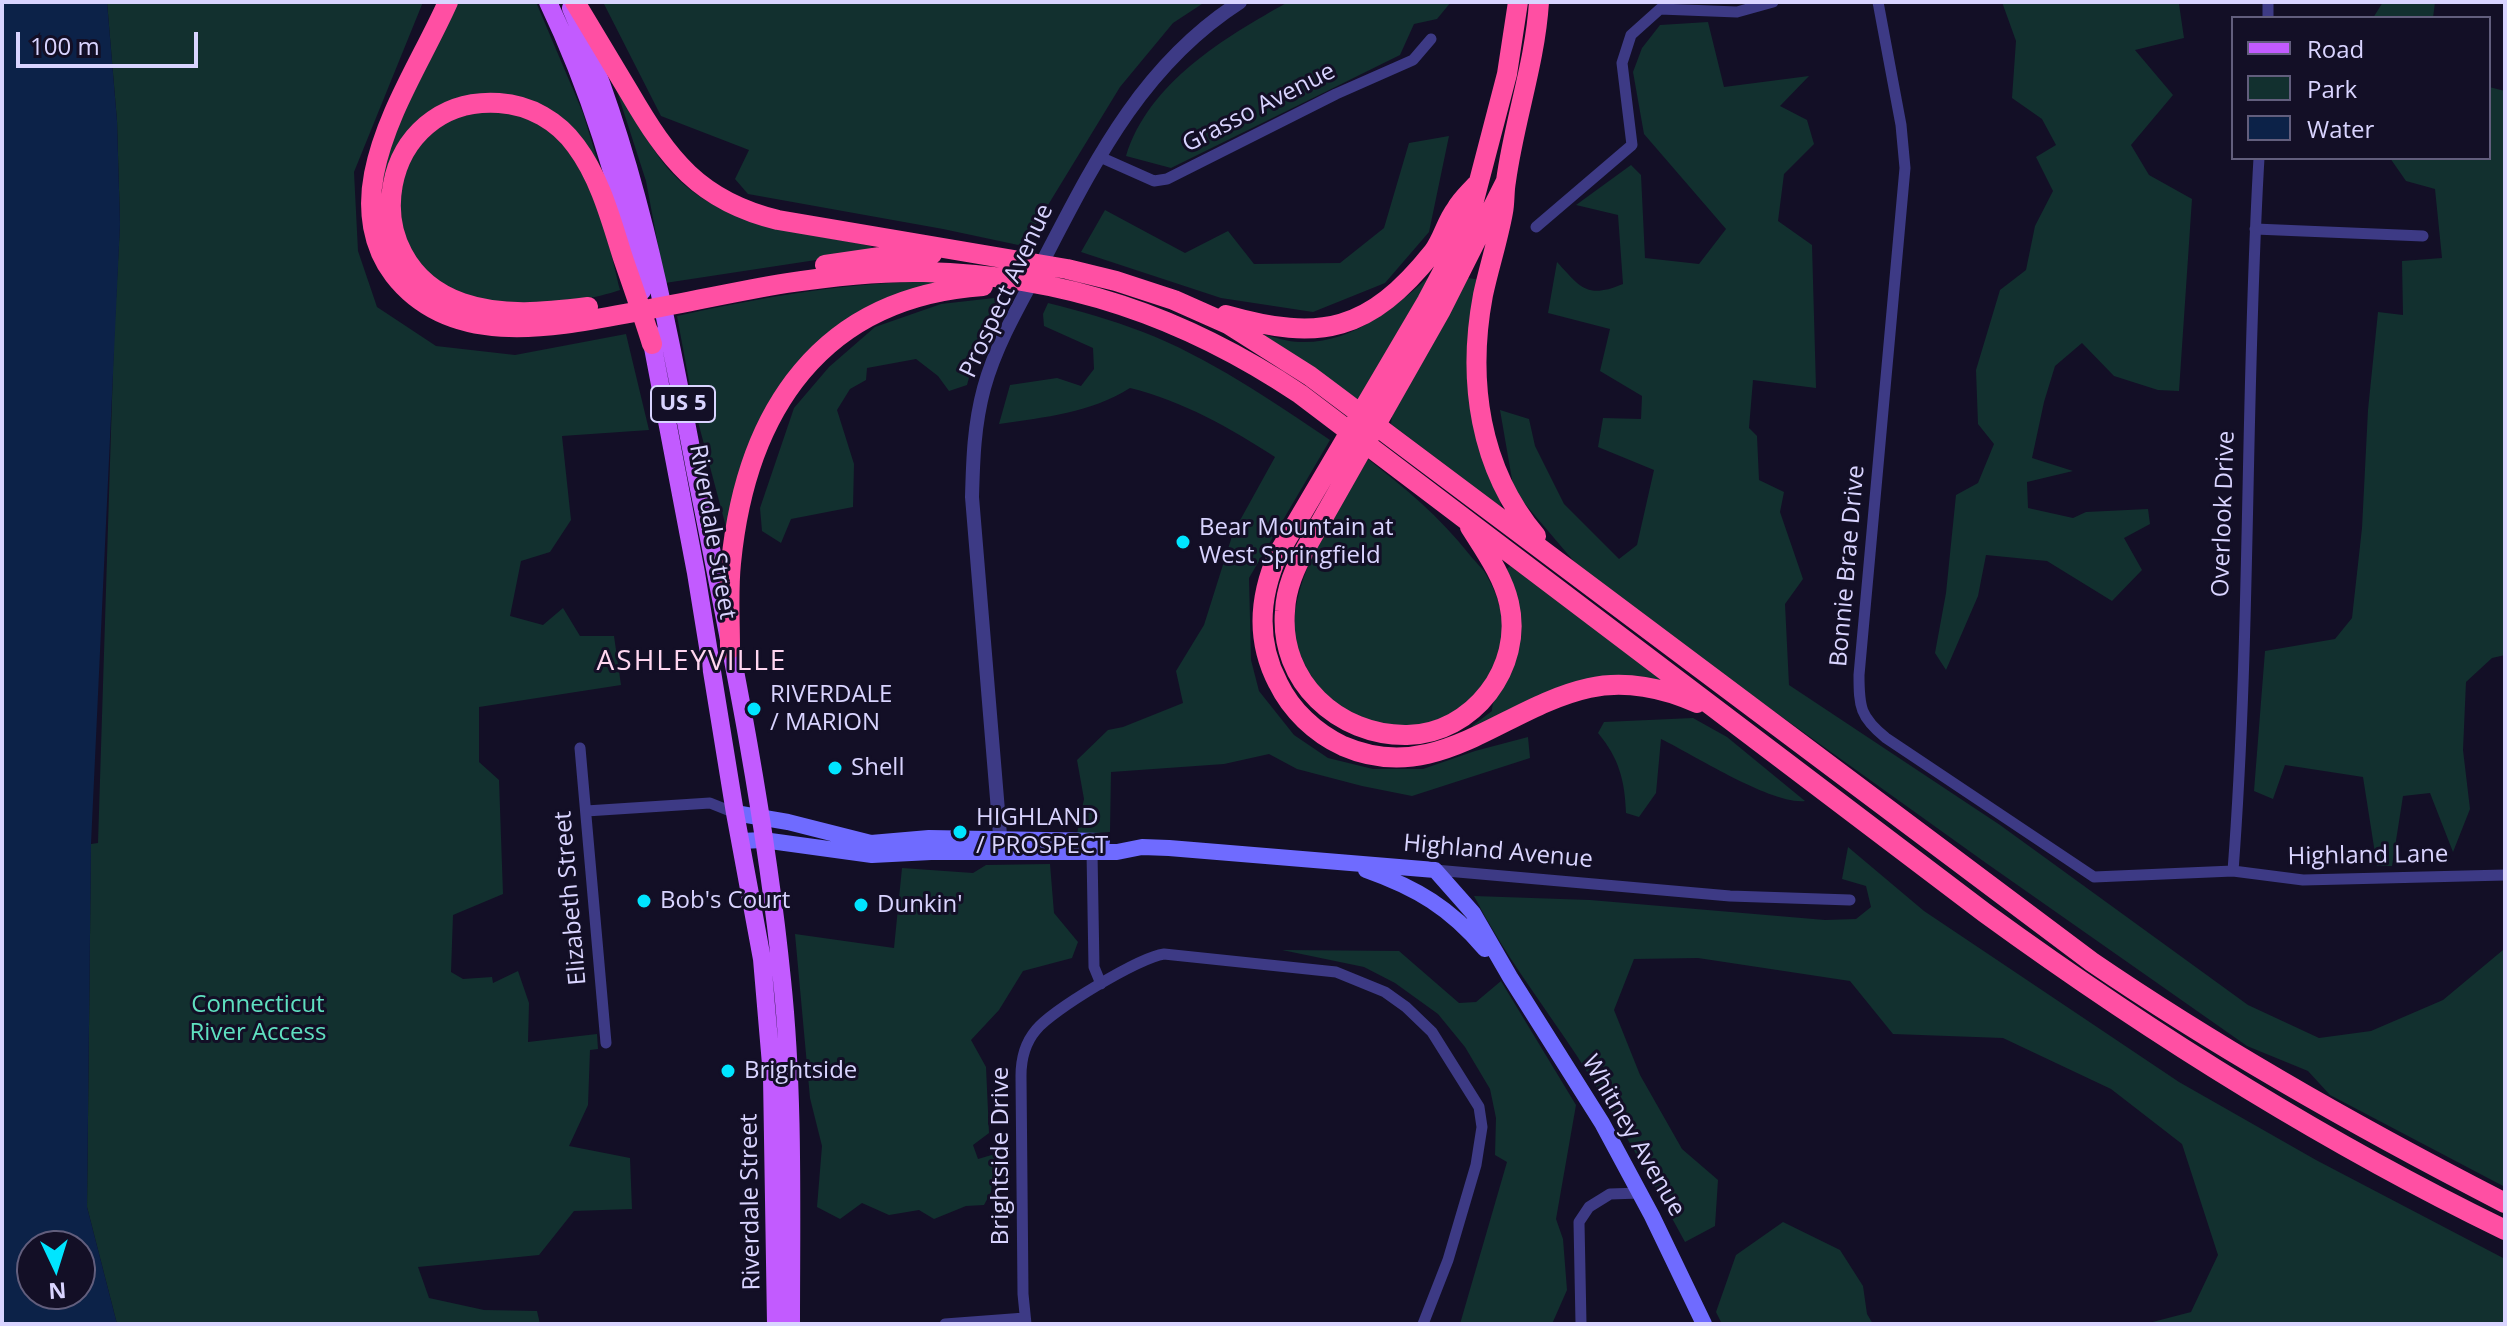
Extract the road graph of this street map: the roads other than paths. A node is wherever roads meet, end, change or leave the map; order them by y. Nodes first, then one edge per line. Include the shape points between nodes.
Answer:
1 (448, 2) edge
2 (548, 2) edge
3 (568, 2) edge
4 (575, 2) edge
5 (1240, 2) edge
6 (1518, 2) edge
7 (1539, 2) edge
8 (1773, 2) edge
9 (1878, 2) edge
10 (1431, 39) dead end
11 (1100, 157) junction
12 (2259, 160) edge
13 (1480, 180) junction
14 (1506, 181) junction
15 (1536, 227) dead end
16 (2255, 229) junction
17 (2423, 236) dead end
18 (984, 256) junction
19 (1012, 275) junction
20 (1054, 280) junction
21 (692, 295) junction
22 (1180, 302) junction
23 (604, 311) junction
24 (652, 344) junction
25 (1337, 408) junction
26 (1391, 449) junction
27 (1464, 517) junction
28 (1554, 558) junction
29 (730, 649) junction
30 (1726, 716) junction
31 (580, 748) dead end
32 (586, 811) junction
33 (735, 813) junction
34 (760, 817) junction
35 (763, 840) junction
36 (741, 841) junction
37 (1002, 846) junction
38 (1142, 847) junction
39 (1092, 852) junction
40 (1346, 863) junction
41 (1435, 870) joint
42 (2233, 871) junction
43 (2505, 875) edge
44 (1455, 879) junction
45 (1850, 900) dead end
46 (1434, 901) junction
47 (1510, 977) junction
48 (1101, 984) junction
49 (606, 1043) dead end
50 (1640, 1193) junction
51 (2502, 1200) edge
52 (2505, 1230) edge
53 (1025, 1321) edge
54 (776, 1324) edge
55 (791, 1324) edge
56 (945, 1324) edge
57 (1423, 1324) edge
58 (1581, 1324) edge
59 (1704, 1324) edge

1 - 23 highway via 378,158 371,213 383,257 419,300 460,320 524,328
2 - 24 main road, Riverdale Street / US 5 via 608,154
3 - 29 main road, Riverdale Street / US 5 via 613,114 640,209
4 - 18 highway via 660,144 688,176 718,198 778,220
5 - 11 street, Prospect Avenue via 1200,31 1152,78
6 - 13 highway via 1507,74
7 - 14 highway via 1537,39
8 - 15 street via 1737,12 1660,9 1631,35 1622,63 1632,145
9 - 42 street, Bonnie Brae Drive via 1905,168 1859,675 1863,714 1886,738 2089,875 2128,878
10 - 11 street, Grasso Avenue via 1413,60 1167,179 1149,179
11 - 37 street, Prospect Avenue via 995,357 974,435 972,497
12 - 16 street, Overlook Drive
13 - 22 highway via 1415,274 1381,303 1348,321 1295,330
13 - 30 highway via 1448,261 1269,575 1262,630 1273,674 1312,727 1339,744 1381,757 1443,751 1560,697 1601,686 1659,690
14 - 27 highway via 1290,582 1284,622 1291,658 1309,692 1339,717 1382,732 1430,732 1473,709 1497,681 1510,646 1509,602
14 - 28 highway via 1478,331 1479,407 1504,488
16 - 17 street
16 - 42 street, Overlook Drive
18 - 19 highway
18 - 21 highway via 880,257
19 - 20 highway
19 - 20 highway
19 - 21 highway via 859,274
19 - 29 highway via 880,309 826,346 795,380 769,421 739,514 731,565
20 - 22 highway via 1116,281
20 - 25 highway via 1199,334
21 - 23 highway
22 - 25 highway via 1253,338
23 - 24 highway via 503,311 464,304 419,277 401,253 390,215 393,179 414,139 445,113 487,102 529,109 562,130 599,188
24 - 33 main road, Riverdale Street / US 5
25 - 26 highway
26 - 27 highway
26 - 28 highway
27 - 30 highway
28 - 51 highway via 2092,962 2295,1090
29 - 34 main road, Riverdale Street / US 5
30 - 52 highway via 1985,913 2145,1025 2304,1123
31 - 32 street, Elizabeth Street
32 - 33 street via 710,803
32 - 49 street, Elizabeth Street
33 - 34 main road, Highland Avenue
33 - 36 main road, Riverdale Street / US 5
34 - 35 main road, Riverdale Street / US 5
34 - 37 main road, Highland Avenue via 871,843 929,838
35 - 36 main road, Highland Avenue
35 - 37 main road, Highland Avenue via 858,854
35 - 55 main road, Riverdale Street / US 5 via 785,1016
36 - 54 main road, Riverdale Street / US 5 via 770,1038
37 - 38 main road, Highland Avenue via 1119,841
37 - 39 main road, Highland Avenue
38 - 39 main road, Highland Avenue
38 - 40 main road, Highland Avenue
39 - 48 street via 1094,967
40 - 41 main road, Highland Avenue
40 - 46 main road, Whitney Avenue via 1405,884
41 - 44 main road, Whitney Avenue
42 - 43 street, Highland Lane via 2303,880
44 - 45 street, Highland Avenue
44 - 46 main road
44 - 47 main road, Whitney Avenue
46 - 47 main road, Whitney Avenue
47 - 50 main road, Whitney Avenue
48 - 53 street, Brightside Drive via 1041,1024 1022,1057
48 - 57 street, Brightside Drive via 1152,957 1173,954 1336,972 1376,987 1432,1032 1479,1107 1482,1127 1448,1260
50 - 58 street via 1610,1194 1589,1207 1579,1222
50 - 59 main road, Whitney Avenue
53 - 56 street, Brightside Drive

